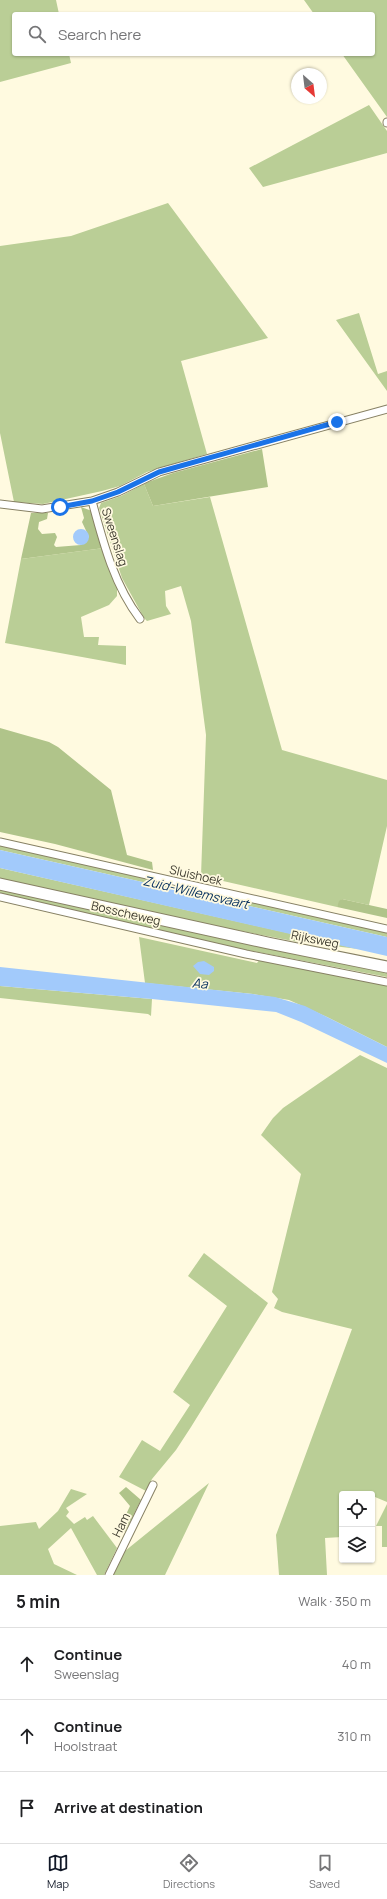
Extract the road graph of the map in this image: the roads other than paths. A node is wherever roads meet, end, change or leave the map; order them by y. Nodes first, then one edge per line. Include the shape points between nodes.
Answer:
1 (387, 409) edge
2 (92, 501) junction
3 (0, 504) edge
4 (140, 619) dead end
5 (0, 842) edge
6 (0, 884) edge
7 (0, 897) edge
8 (387, 929) edge
9 (238, 936) joint
10 (387, 967) edge
11 (387, 982) edge
12 (153, 1485) dead end
13 (109, 1575) edge

1 - 2 street via 159,472 118,492
2 - 3 street, Sweenslag via 42,509
2 - 4 street, Sweenslag via 105,548 124,595
5 - 8 street, Sluishoek
6 - 9 main road, Bosscheweg
7 - 11 street, Bosscheweg via 246,954
9 - 10 main road, Rijksweg
12 - 13 street, Ham

